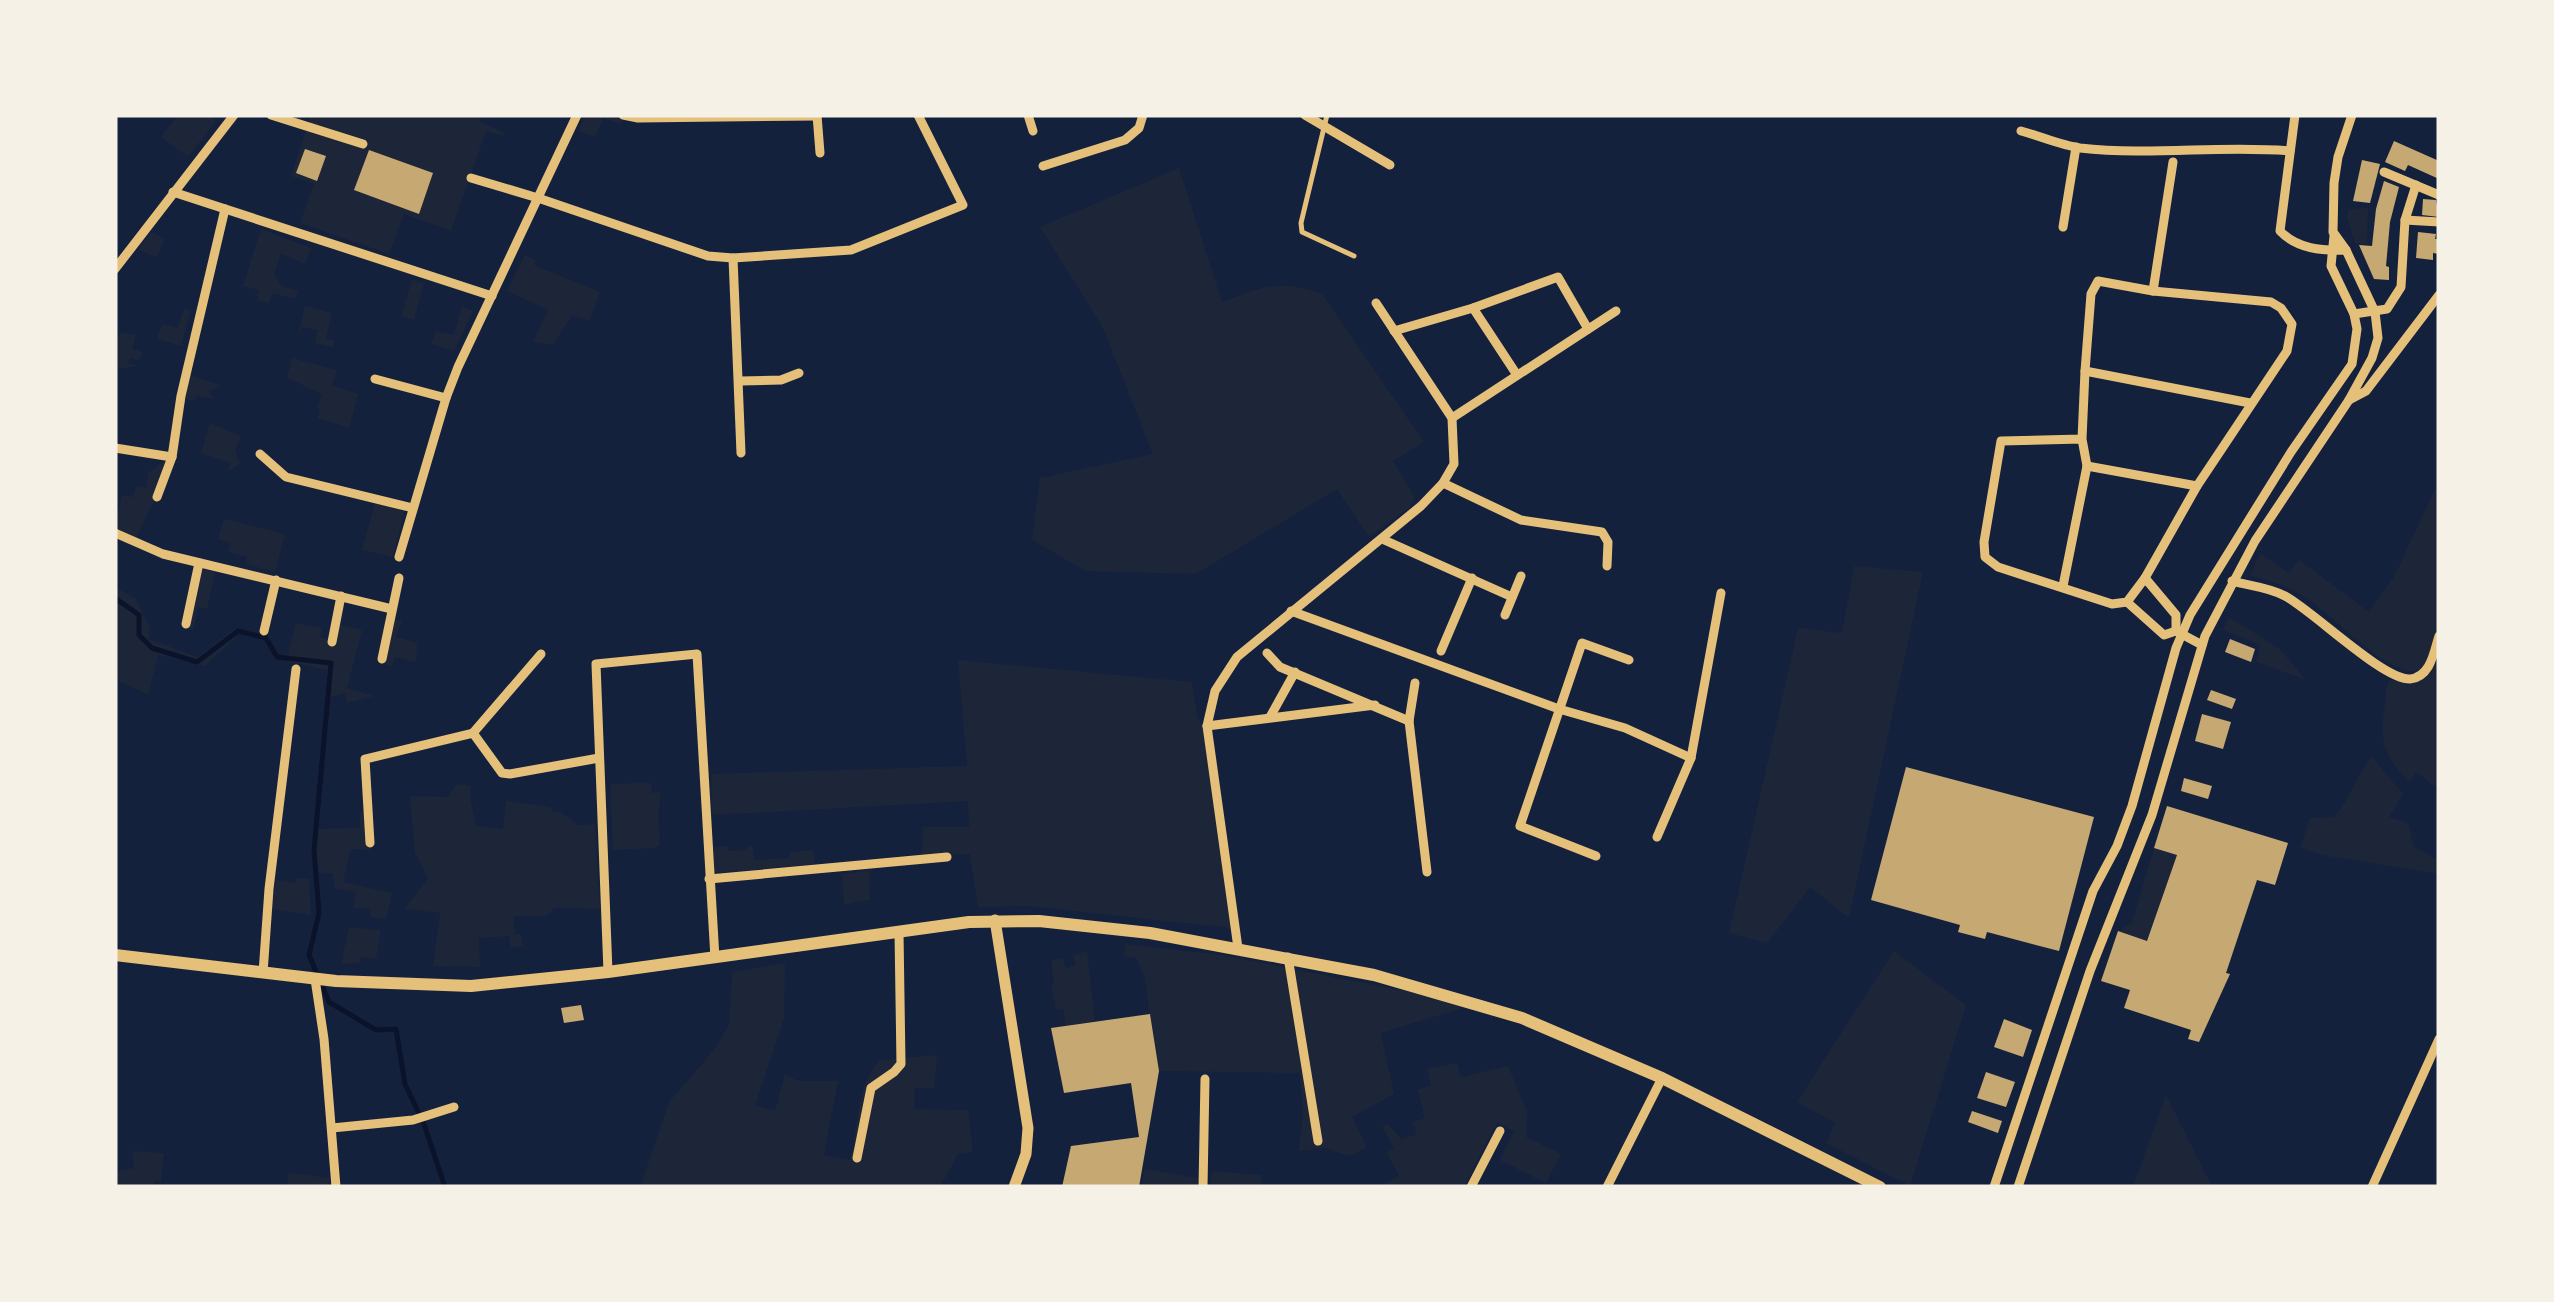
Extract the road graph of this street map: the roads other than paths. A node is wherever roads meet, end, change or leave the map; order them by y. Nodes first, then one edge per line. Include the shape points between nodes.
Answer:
1 (234, 115) edge
2 (272, 115) edge
3 (577, 115) edge
4 (625, 115) edge
5 (918, 115) edge
6 (1028, 115) edge
7 (1143, 115) edge
8 (1304, 115) edge
9 (2295, 115) edge
10 (2352, 115) edge
11 (764, 116) edge
12 (817, 116) edge
13 (1326, 120) edge
14 (1033, 130) dead end
15 (2020, 130) dead end
16 (363, 144) dead end
17 (2076, 148) junction
18 (2290, 150) junction
19 (820, 153) dead end
20 (2172, 162) dead end
21 (1390, 165) dead end
22 (1044, 166) dead end
23 (2384, 172) dead end
24 (471, 178) dead end
25 (2416, 185) junction
26 (173, 192) junction
27 (2439, 195) edge
28 (538, 198) junction
29 (225, 210) junction
30 (2405, 220) junction
31 (2439, 222) edge
32 (2063, 227) dead end
33 (2334, 234) junction
34 (2330, 250) junction
35 (2346, 250) junction
36 (1354, 256) dead end
37 (733, 258) junction
38 (115, 269) edge
39 (2153, 291) junction
40 (2439, 295) edge
41 (492, 296) junction
42 (1376, 303) dead end
43 (1473, 308) junction
44 (1616, 311) dead end
45 (2375, 312) junction
46 (2354, 314) junction
47 (1588, 329) junction
48 (1394, 331) junction
49 (2085, 371) junction
50 (800, 373) dead end
51 (1517, 375) junction
52 (375, 379) dead end
53 (740, 380) junction
54 (2335, 390) junction
55 (446, 398) junction
56 (2348, 400) junction
57 (2250, 403) junction
58 (1452, 418) junction
59 (2082, 439) junction
60 (115, 448) edge
61 (741, 453) dead end
62 (260, 454) dead end
63 (172, 457) junction
64 (2088, 466) junction
65 (1443, 483) junction
66 (2197, 486) junction
67 (157, 497) dead end
68 (413, 508) junction
69 (115, 532) edge
70 (1382, 539) junction
71 (399, 557) dead end
72 (198, 563) junction
73 (1607, 566) dead end
74 (1520, 576) dead end
75 (399, 578) dead end
76 (1472, 578) junction
77 (2145, 578) junction
78 (276, 580) junction
79 (2232, 581) junction
80 (2063, 586) junction
81 (1722, 593) dead end
82 (341, 596) junction
83 (1512, 597) junction
84 (2127, 602) junction
85 (392, 609) junction
86 (1291, 611) junction
87 (1505, 615) dead end
88 (186, 624) dead end
89 (264, 631) dead end
90 (2179, 634) junction
91 (2439, 636) edge
92 (332, 642) dead end
93 (2202, 645) junction
94 (1266, 652) dead end
95 (1442, 652) dead end
96 (542, 654) dead end
97 (382, 659) dead end
98 (1629, 660) dead end
99 (296, 668) dead end
100 (1295, 672) junction
101 (1414, 684) dead end
102 (1374, 705) junction
103 (1559, 709) junction
104 (1270, 717) junction
105 (1409, 721) junction
106 (1207, 726) junction
107 (473, 733) junction
108 (599, 758) junction
109 (1691, 758) junction
110 (2137, 790) junction
111 (2158, 794) junction
112 (1656, 836) dead end
113 (370, 843) dead end
114 (1596, 856) dead end
115 (947, 857) dead end
116 (1427, 872) dead end
117 (710, 878) junction
118 (995, 920) junction
119 (899, 932) junction
120 (1238, 948) junction
121 (115, 954) edge
122 (1288, 957) junction
123 (715, 958) junction
124 (2066, 965) junction
125 (2090, 971) junction
126 (608, 972) junction
127 (263, 973) junction
128 (316, 979) junction
129 (2045, 1030) junction
130 (2068, 1038) junction
131 (2439, 1039) edge
132 (1662, 1078) junction
133 (1205, 1079) dead end
134 (454, 1107) dead end
135 (332, 1128) junction
136 (1500, 1131) dead end
137 (1318, 1141) dead end
138 (857, 1158) dead end
139 (336, 1187) edge
140 (1014, 1187) edge
141 (1203, 1187) edge
142 (1472, 1187) edge
143 (1607, 1187) edge
144 (1880, 1187) edge
145 (1994, 1187) edge
146 (2018, 1187) edge
147 (2372, 1187) edge

1 - 26 street
2 - 16 street
3 - 28 street
4 - 11 street
5 - 37 street via 964,205 851,250
6 - 14 street
7 - 22 street via 1125,140
8 - 13 street
9 - 18 street
10 - 33 street via 2336,170
11 - 12 street
12 - 19 street
13 - 21 street
13 - 36 lane via 1302,232
15 - 17 street
17 - 18 street
17 - 32 street
18 - 34 street via 2280,231 2290,241
20 - 39 street
23 - 25 street
24 - 28 street
25 - 27 street
25 - 30 street
26 - 29 street
26 - 38 street
28 - 37 street via 708,256
28 - 41 street
29 - 41 street
29 - 63 street
30 - 31 street
30 - 45 street via 2400,287 2387,309
33 - 34 street
33 - 35 street
34 - 35 street
34 - 46 street via 2330,266
35 - 45 street
37 - 53 street
39 - 49 street via 2098,281 2091,294
39 - 57 street via 2246,298 2281,308 2292,324 2291,338
40 - 56 street via 2366,391
41 - 55 street
42 - 48 street
43 - 47 street via 1558,277
43 - 48 street
43 - 51 street
44 - 47 street
45 - 46 street
45 - 56 street via 2375,348
46 - 54 street via 2354,353
47 - 51 street
48 - 58 street
49 - 57 street
49 - 59 street
50 - 53 street
51 - 58 street
52 - 55 street
53 - 61 street
54 - 56 street
54 - 90 street
55 - 68 street
56 - 79 street
57 - 66 street
58 - 65 street via 1454,464
59 - 64 street
59 - 80 street via 2001,441 1984,542 1985,558 1998,568
60 - 63 street
62 - 68 street via 286,477
63 - 67 street
64 - 66 street
64 - 80 street
65 - 70 street
65 - 73 street via 1521,520 1602,532
66 - 77 street
68 - 71 street
69 - 72 street
70 - 76 street
70 - 86 street
72 - 78 street
72 - 88 street
74 - 83 street
75 - 85 street
76 - 83 street
76 - 95 street
77 - 84 street
77 - 90 street via 2176,615
78 - 82 street
78 - 89 street
79 - 91 street via 2292,600 2402,678 2427,669
79 - 93 street
80 - 84 street via 2112,604
81 - 109 street
82 - 85 street
82 - 92 street
83 - 87 street
84 - 90 street via 2164,635
85 - 97 street
86 - 103 street
86 - 106 street via 1226,670
90 - 93 street
90 - 110 street
93 - 111 street
94 - 100 street
96 - 107 street
98 - 103 street via 1582,643
99 - 127 street
100 - 102 street
100 - 104 street
101 - 105 street
102 - 104 street
102 - 105 street
103 - 109 street via 1625,728
103 - 114 street via 1520,826
104 - 106 street
105 - 116 street
106 - 120 street
107 - 108 street via 510,774
107 - 113 street via 365,759
108 - 117 street via 596,664 698,654
108 - 126 street
109 - 112 street
110 - 111 street
110 - 124 street
111 - 125 street
115 - 117 street
117 - 123 street
118 - 119 main road
118 - 120 main road via 1113,928
118 - 140 street via 1028,1128
119 - 123 main road
119 - 138 street via 901,1064 871,1088
120 - 122 main road
121 - 127 main road
122 - 132 main road via 1504,1012
122 - 137 street
123 - 126 main road
124 - 125 street
124 - 129 street
125 - 130 street
126 - 128 main road via 472,986
127 - 128 main road
128 - 135 street
129 - 130 street
129 - 145 street
130 - 146 street
131 - 147 street
132 - 143 street
132 - 144 main road
133 - 141 street
134 - 135 street via 412,1120
135 - 139 street
136 - 142 street

